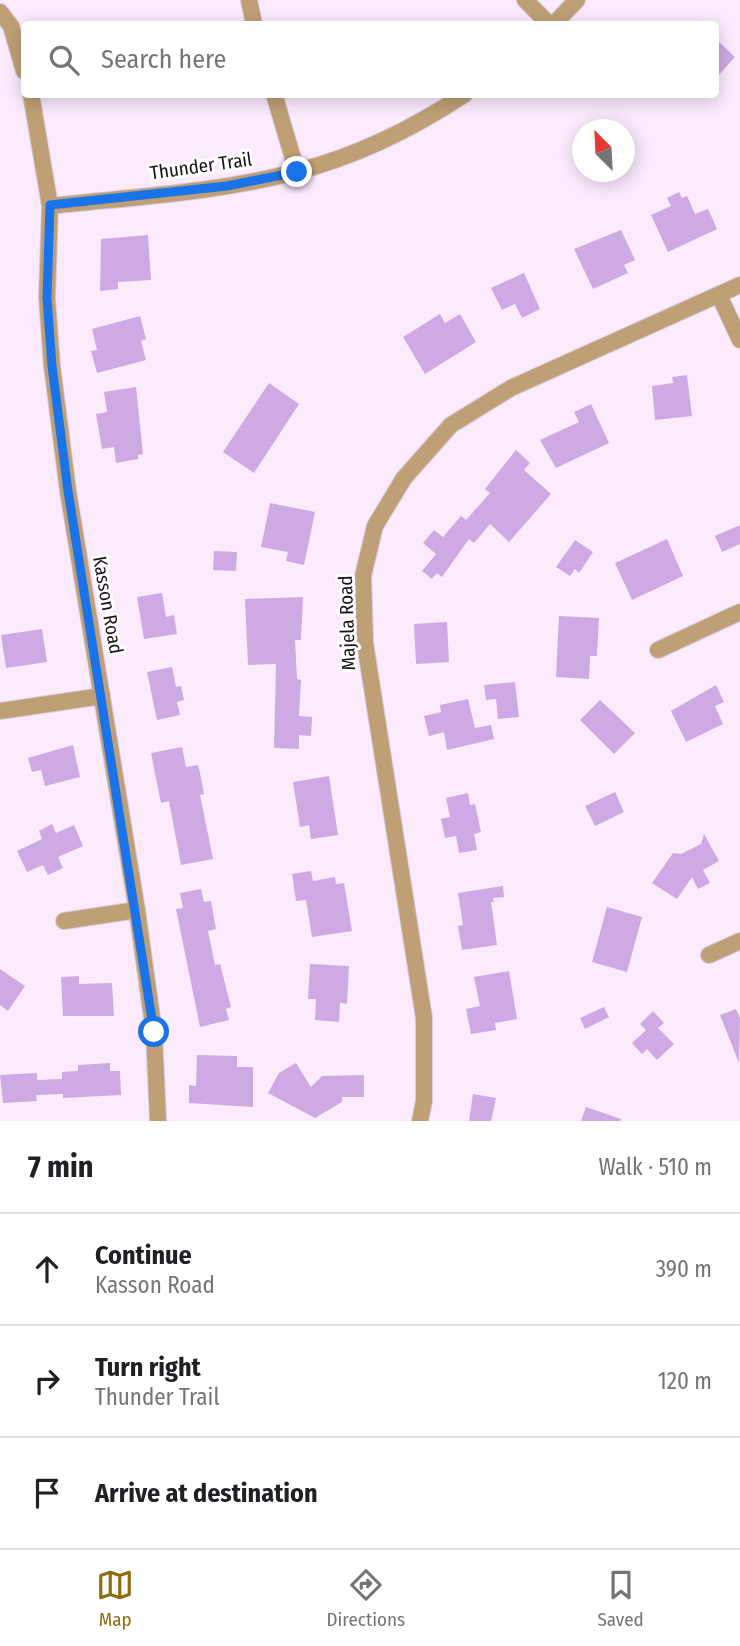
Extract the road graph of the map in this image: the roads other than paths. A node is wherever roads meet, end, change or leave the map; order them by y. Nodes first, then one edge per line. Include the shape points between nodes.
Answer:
1 (249, 0) edge
2 (525, 0) edge
3 (577, 0) edge
4 (0, 12) edge
5 (253, 21) edge
6 (548, 21) edge
7 (554, 21) edge
8 (21, 61) edge
9 (32, 98) edge
10 (275, 98) edge
11 (459, 98) edge
12 (297, 172) junction
13 (50, 205) junction
14 (740, 285) edge
15 (719, 295) junction
16 (740, 340) edge
17 (740, 612) edge
18 (658, 650) dead end
19 (103, 696) junction
20 (0, 711) edge
21 (137, 910) junction
22 (64, 921) dead end
23 (740, 941) edge
24 (709, 955) dead end
25 (159, 1121) edge
26 (420, 1121) edge

1 - 5 street
2 - 6 street
3 - 7 street
4 - 8 street via 11,26
9 - 13 street, Kasson Road
10 - 12 street
11 - 12 street, Thunder Trail via 379,141
12 - 13 street, Thunder Trail via 227,186
13 - 19 street, Kasson Road via 47,298 52,366
14 - 15 street, Majela Road
15 - 16 street
15 - 26 street, Majela Road via 511,388 452,425 404,478 375,526 363,576 365,643 424,1018
17 - 18 street
19 - 20 street
19 - 21 street, Kasson Road
21 - 22 street
21 - 25 street, Kasson Road via 154,1032
23 - 24 street

